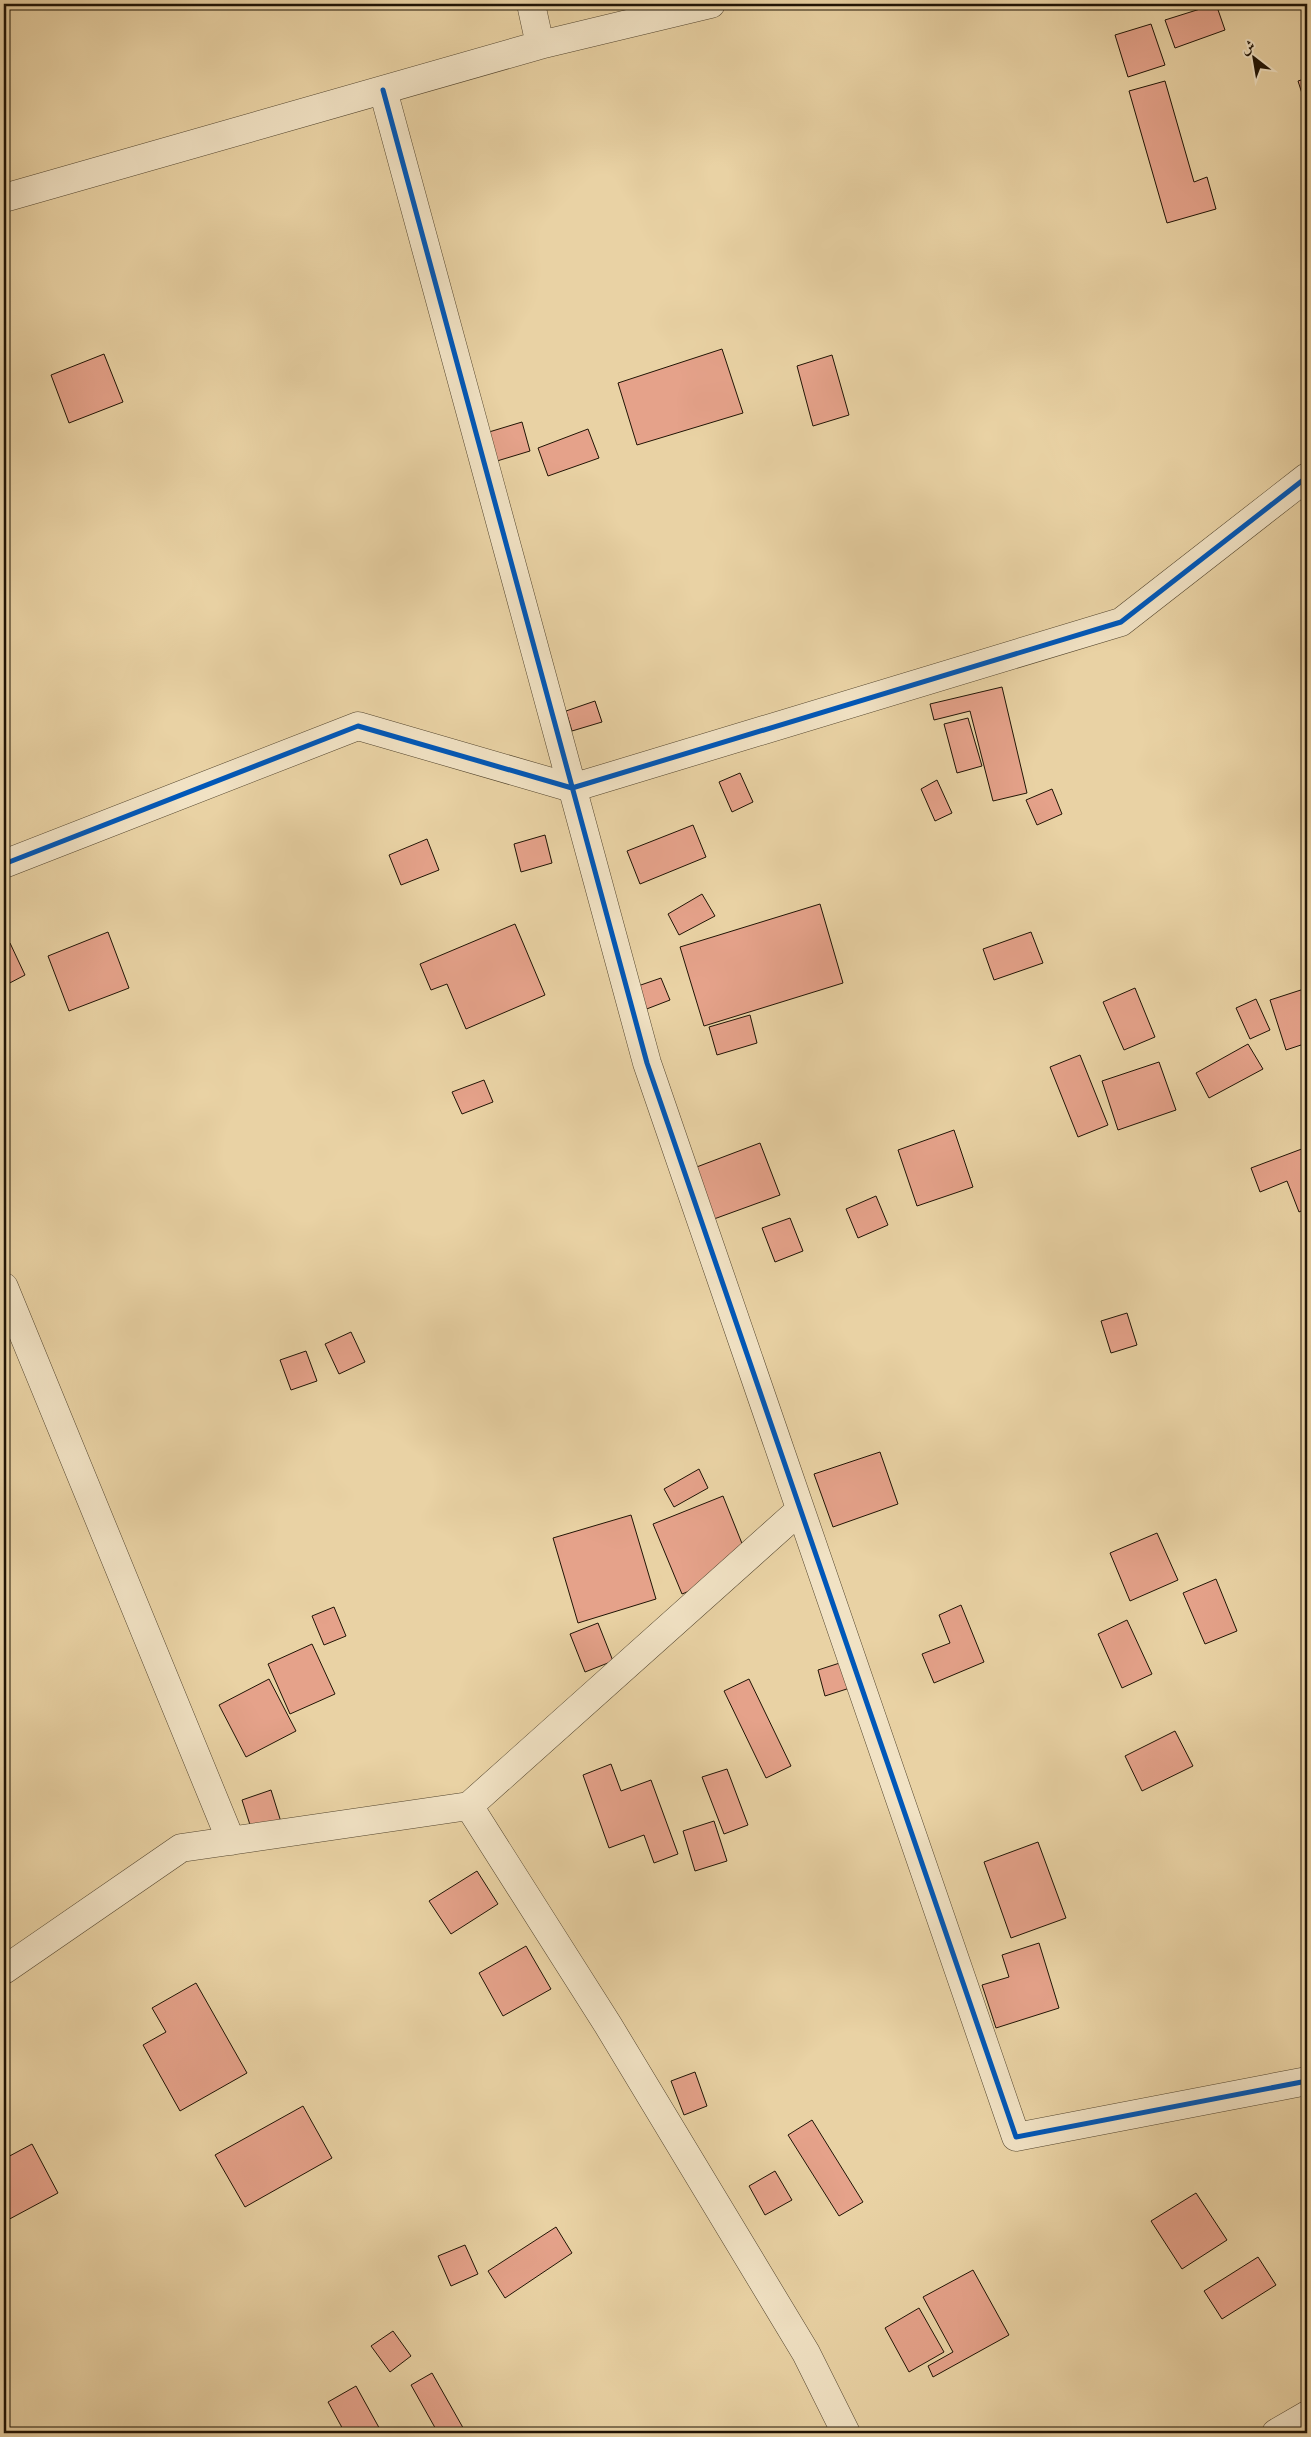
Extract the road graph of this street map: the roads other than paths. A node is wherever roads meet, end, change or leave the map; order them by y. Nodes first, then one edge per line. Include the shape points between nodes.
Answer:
1 (531, 4) edge
2 (711, 4) edge
3 (540, 45) junction
4 (383, 90) junction
5 (4, 198) edge
6 (1307, 477) edge
7 (572, 788) junction
8 (4, 864) edge
9 (4, 1287) edge
10 (800, 1510) junction
11 (469, 1806) junction
12 (231, 1841) junction
13 (4, 1970) edge
14 (1307, 2080) edge
15 (1307, 2415) edge
16 (846, 2433) edge
17 (1276, 2433) edge

1 - 3 street
2 - 3 street
3 - 4 street
4 - 5 street
4 - 7 street
6 - 7 street via 1122,622
7 - 8 street via 358,726
7 - 10 street via 647,1063
9 - 12 street
10 - 11 street
10 - 14 street via 1016,2137
11 - 12 street
11 - 16 street via 614,2033 806,2353
12 - 13 street via 181,1848
15 - 17 street

